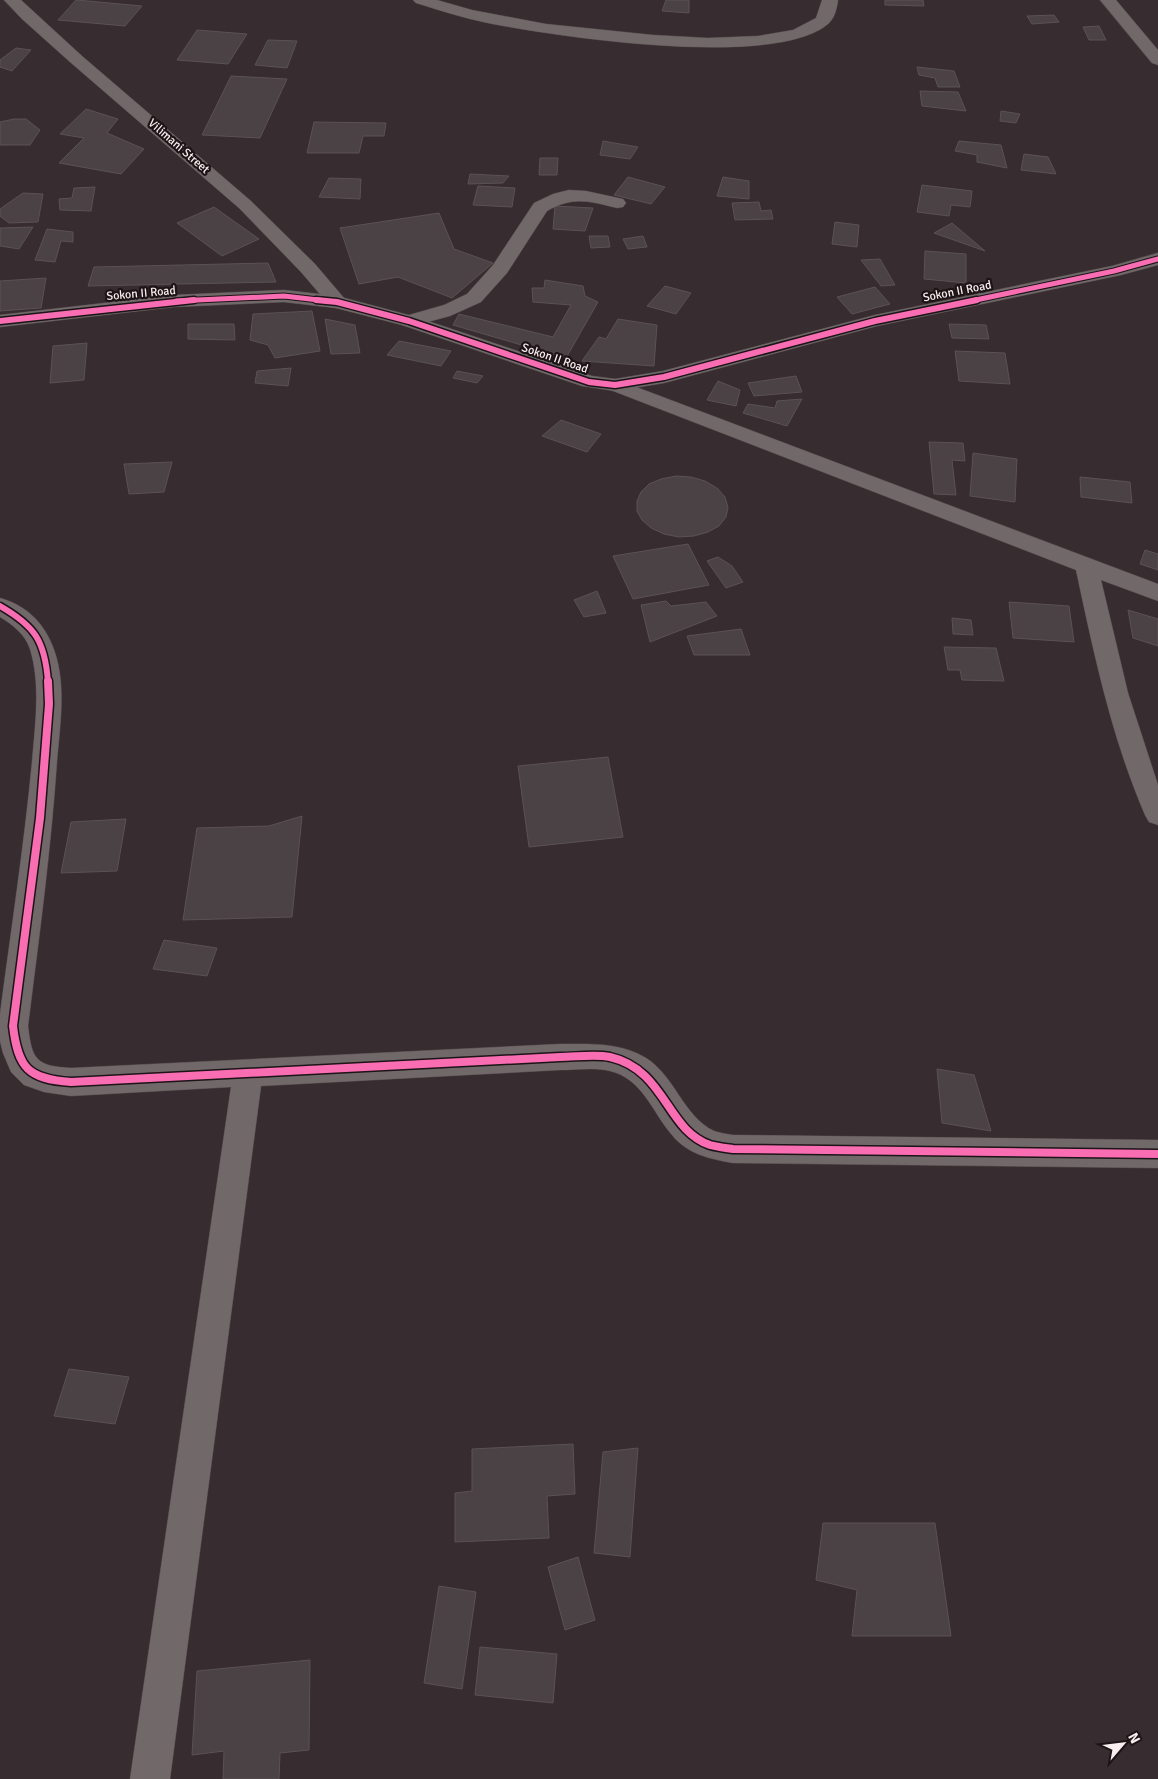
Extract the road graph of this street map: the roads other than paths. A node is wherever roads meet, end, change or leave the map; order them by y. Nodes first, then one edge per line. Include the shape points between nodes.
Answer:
1 (12, 0) edge
2 (421, 0) edge
3 (830, 0) edge
4 (1108, 0) edge
5 (1158, 60) edge
6 (617, 203) dead end
7 (1158, 259) edge
8 (337, 302) junction
9 (0, 321) edge
10 (409, 321) junction
11 (615, 384) junction
12 (1087, 567) junction
13 (1158, 592) edge
14 (0, 606) edge
15 (1158, 815) edge
16 (248, 1074) junction
17 (1158, 1154) edge
18 (150, 1779) edge

1 - 8 street, Vilimani Street via 241,201 300,258
2 - 3 street via 472,16 580,34 701,43 756,42 808,29 821,22 828,13
4 - 5 street
6 - 10 street via 578,194 551,200 540,207 476,297 453,309
7 - 11 street, Sokon II Road via 875,321 664,377
8 - 9 street, Sokon II Road via 284,296 234,297
8 - 10 street, Sokon II Road
10 - 11 street, Sokon II Road via 589,382
11 - 12 street
12 - 13 street
12 - 15 street via 1106,656 1130,739
14 - 16 street via 34,631 47,672 49,704 40,818 13,1026 21,1064 36,1077 71,1082
16 - 17 street via 560,1057 609,1058 635,1067 653,1082 682,1126 710,1145 733,1149
16 - 18 street

